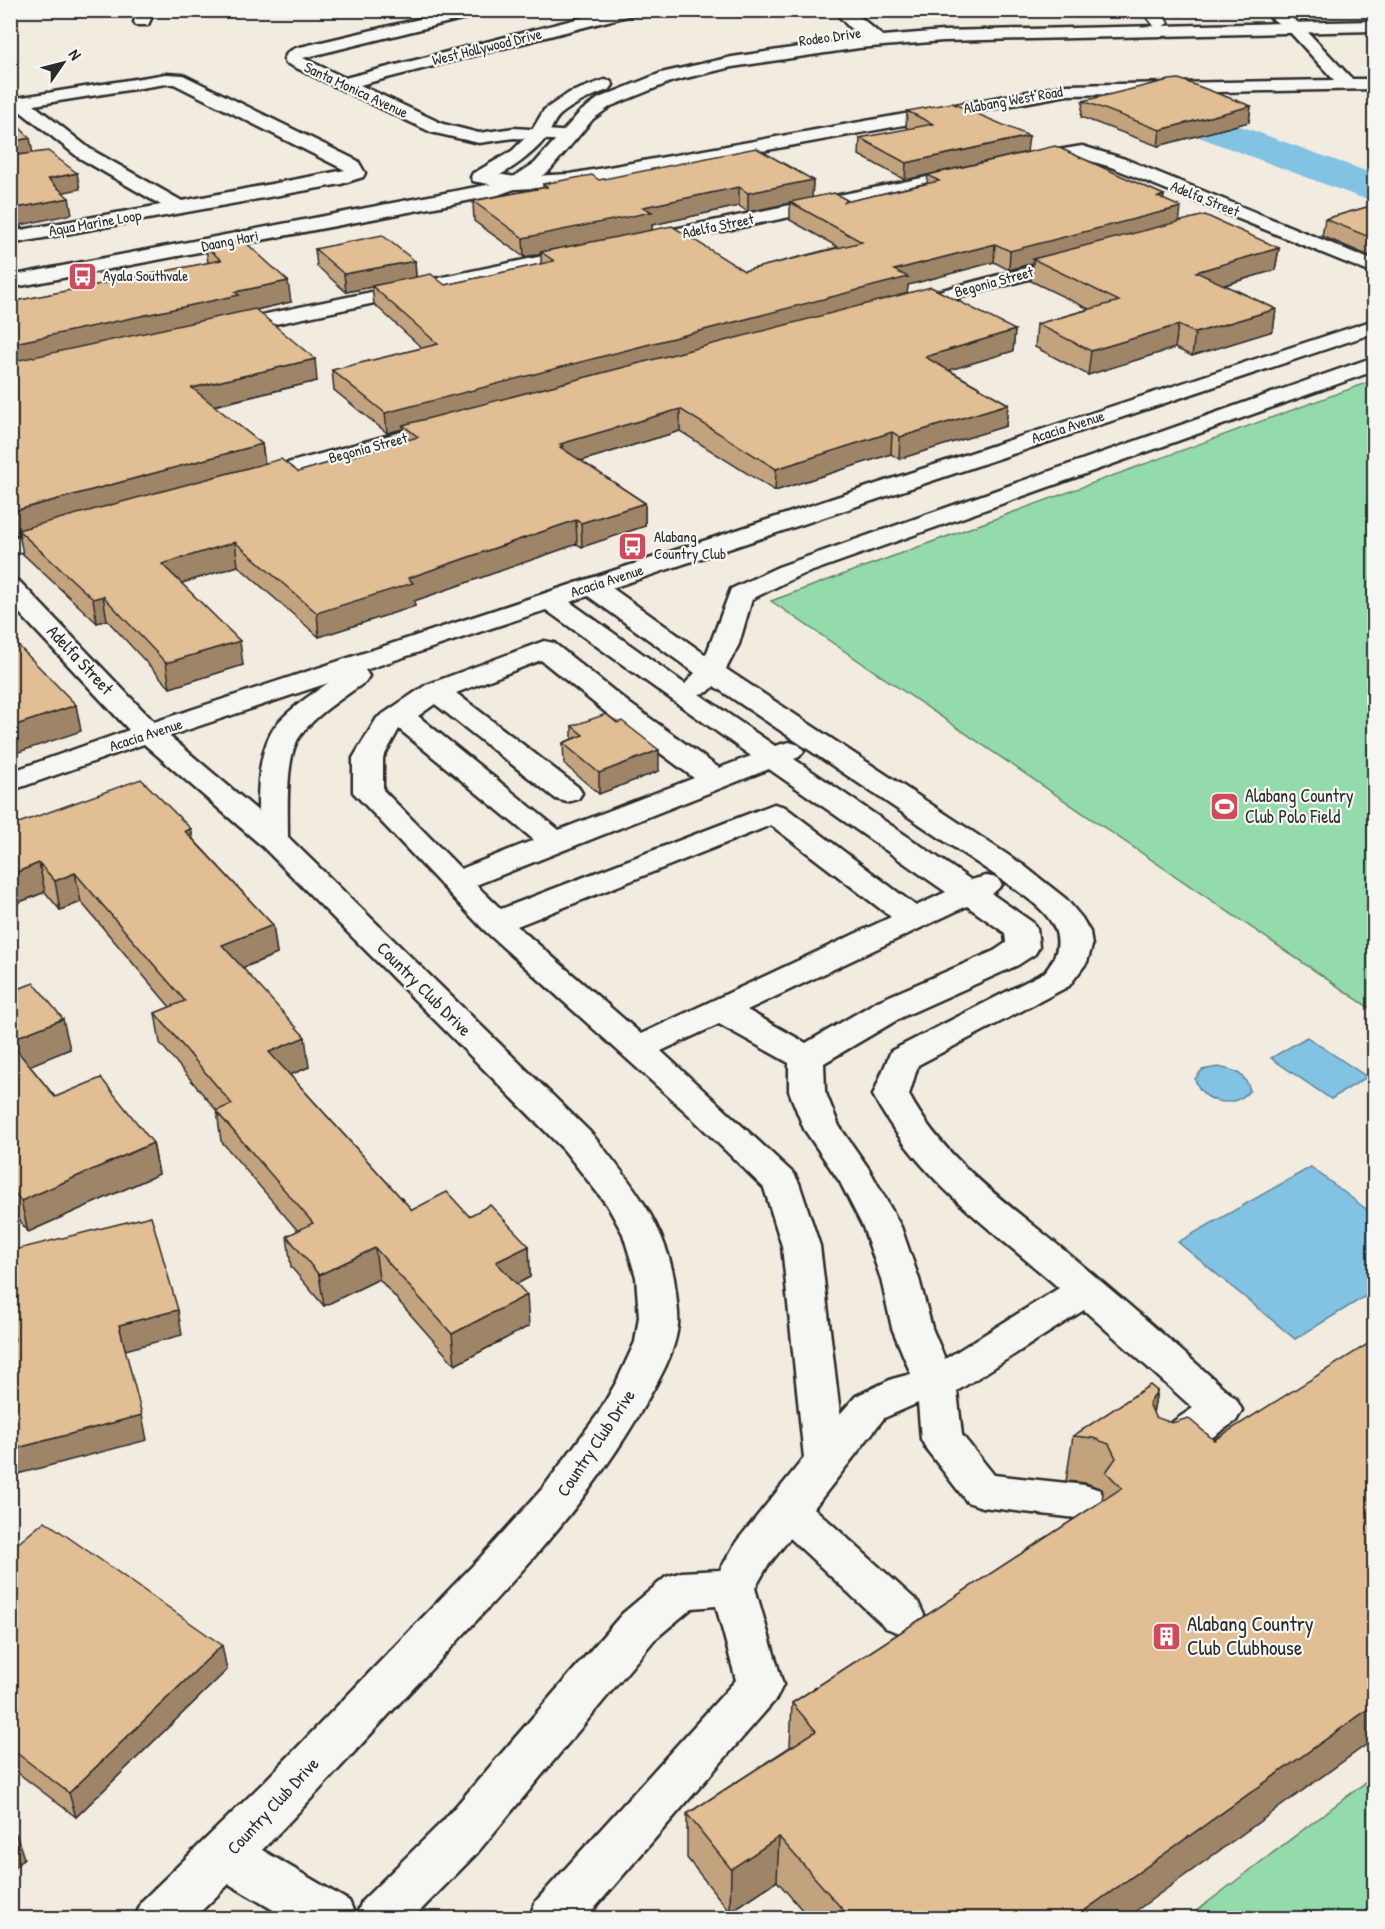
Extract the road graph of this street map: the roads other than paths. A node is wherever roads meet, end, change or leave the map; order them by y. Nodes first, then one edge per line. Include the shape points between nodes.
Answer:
1 (480, 10) edge
2 (633, 10) edge
3 (842, 10) edge
4 (1268, 10) edge
5 (1155, 17) edge
6 (1374, 20) edge
7 (1289, 24) junction
8 (1374, 26) edge
9 (872, 36) junction
10 (342, 84) junction
11 (1347, 84) junction
12 (1374, 84) edge
13 (15, 104) edge
14 (835, 132) junction
15 (538, 135) junction
16 (569, 136) junction
17 (84, 153) junction
18 (63, 156) dead end
19 (1014, 164) edge
20 (991, 169) edge
21 (535, 171) junction
22 (480, 177) junction
23 (514, 183) junction
24 (553, 183) junction
25 (443, 195) junction
26 (180, 208) junction
27 (1248, 216) junction
28 (1213, 225) edge
29 (10, 238) edge
30 (623, 246) edge
31 (600, 250) edge
32 (1098, 255) edge
33 (10, 267) edge
34 (1374, 268) edge
35 (10, 282) edge
36 (880, 312) edge
37 (1374, 326) edge
38 (206, 332) edge
39 (1374, 364) edge
40 (467, 421) edge
41 (228, 487) edge
42 (79, 528) edge
43 (10, 547) edge
44 (592, 586) junction
45 (10, 587) edge
46 (550, 600) junction
47 (389, 654) junction
48 (712, 672) junction
49 (436, 691) junction
50 (686, 698) junction
51 (399, 715) junction
52 (149, 734) junction
53 (816, 740) junction
54 (772, 758) junction
55 (716, 780) junction
56 (10, 782) edge
57 (567, 793) dead end
58 (273, 839) junction
59 (556, 843) junction
60 (1012, 872) junction
61 (455, 882) junction
62 (969, 893) junction
63 (913, 919) junction
64 (495, 923) junction
65 (721, 1010) junction
66 (637, 1049) junction
67 (806, 1058) junction
68 (1085, 1291) junction
69 (936, 1384) junction
70 (1164, 1449) edge
71 (826, 1463) junction
72 (1085, 1502) dead end
73 (788, 1510) junction
74 (733, 1587) junction
75 (902, 1614) dead end
76 (227, 1856) junction
77 (160, 1918) edge
78 (331, 1918) edge
79 (380, 1918) edge
80 (554, 1918) edge

1 - 10 street, Santa Monica Avenue via 311,50 292,59
2 - 10 street, West Hollywood Drive
3 - 9 street
4 - 7 street
5 - 7 street, Rodeo Drive
5 - 9 street, Rodeo Drive via 934,27
6 - 7 street, Rodeo Drive
7 - 8 street, Rodeo Drive
7 - 9 street, Rodeo Drive
7 - 11 street
9 - 15 street, Rodeo Drive via 738,51 607,84 575,96 550,114
9 - 16 street, Rodeo Drive via 687,72 630,90 602,103
10 - 15 street, Santa Monica Avenue via 455,134 485,138 514,133
11 - 12 street, Alabang West Road
11 - 14 street, Alabang West Road via 1067,90
13 - 17 street
13 - 26 street, Aqua Marine Loop via 177,79 351,165 356,173
14 - 21 street via 815,126 785,126
14 - 24 street, Alabang West Road
15 - 16 street, Santa Monica Avenue
15 - 22 street, Rodeo Drive via 507,163
16 - 21 street, Rodeo Drive via 551,159
17 - 18 street
17 - 26 street
19 - 27 street, Adelfa Street via 1082,152
20 - 30 street, Adelfa Street
21 - 22 street
21 - 23 street, Rodeo Drive
22 - 23 street
22 - 25 street, Rodeo Drive
23 - 24 street, Alabang West Road
23 - 25 street, Rodeo Drive via 484,193
24 - 25 street
25 - 33 street, Daang Hari
25 - 35 street, Daang Hari
26 - 29 street, Aqua Marine Loop
27 - 28 street
27 - 34 street, Adelfa Street
31 - 38 street
32 - 36 street, Begonia Street
37 - 44 street, Acacia Avenue
39 - 48 street via 787,572 740,595 730,633
40 - 41 street, Begonia Street
42 - 43 street
44 - 46 street, Acacia Avenue
44 - 48 street
45 - 52 street, Adelfa Street
46 - 47 street, Acacia Avenue
46 - 50 street
47 - 52 street, Acacia Avenue
47 - 58 street via 314,706 285,734 273,778
48 - 50 street
48 - 53 street
49 - 51 street
49 - 55 street via 544,649
49 - 57 street
50 - 54 street
51 - 59 street
51 - 61 street via 387,724 368,758 368,792
52 - 56 street, Acacia Avenue
52 - 58 street, Country Club Drive
53 - 54 street
53 - 60 street
54 - 55 street
54 - 62 street
55 - 59 street
58 - 76 street, Country Club Drive via 577,1141 615,1186 639,1226 657,1274 658,1326 646,1365 623,1409 569,1487
59 - 61 street
60 - 62 street
60 - 68 street via 1056,906 1071,926 1077,947 1070,966 1057,979 903,1059 891,1095 903,1120 954,1180
61 - 64 street
62 - 63 street
62 - 67 street via 1021,929 1023,947 890,1009
63 - 64 street via 774,813
63 - 65 street
64 - 66 street
65 - 66 street
65 - 67 street
66 - 71 street via 781,1183 801,1246
67 - 69 street via 807,1091 822,1129 856,1178 882,1227 912,1328
68 - 69 street
68 - 70 street via 1221,1410
69 - 71 street via 906,1390 870,1407
69 - 72 street via 942,1439 982,1490
71 - 73 street
73 - 74 street via 752,1554
73 - 75 street
74 - 79 street via 682,1590 638,1627 460,1837
74 - 80 street via 760,1685
76 - 77 street, Country Club Drive
76 - 78 street

